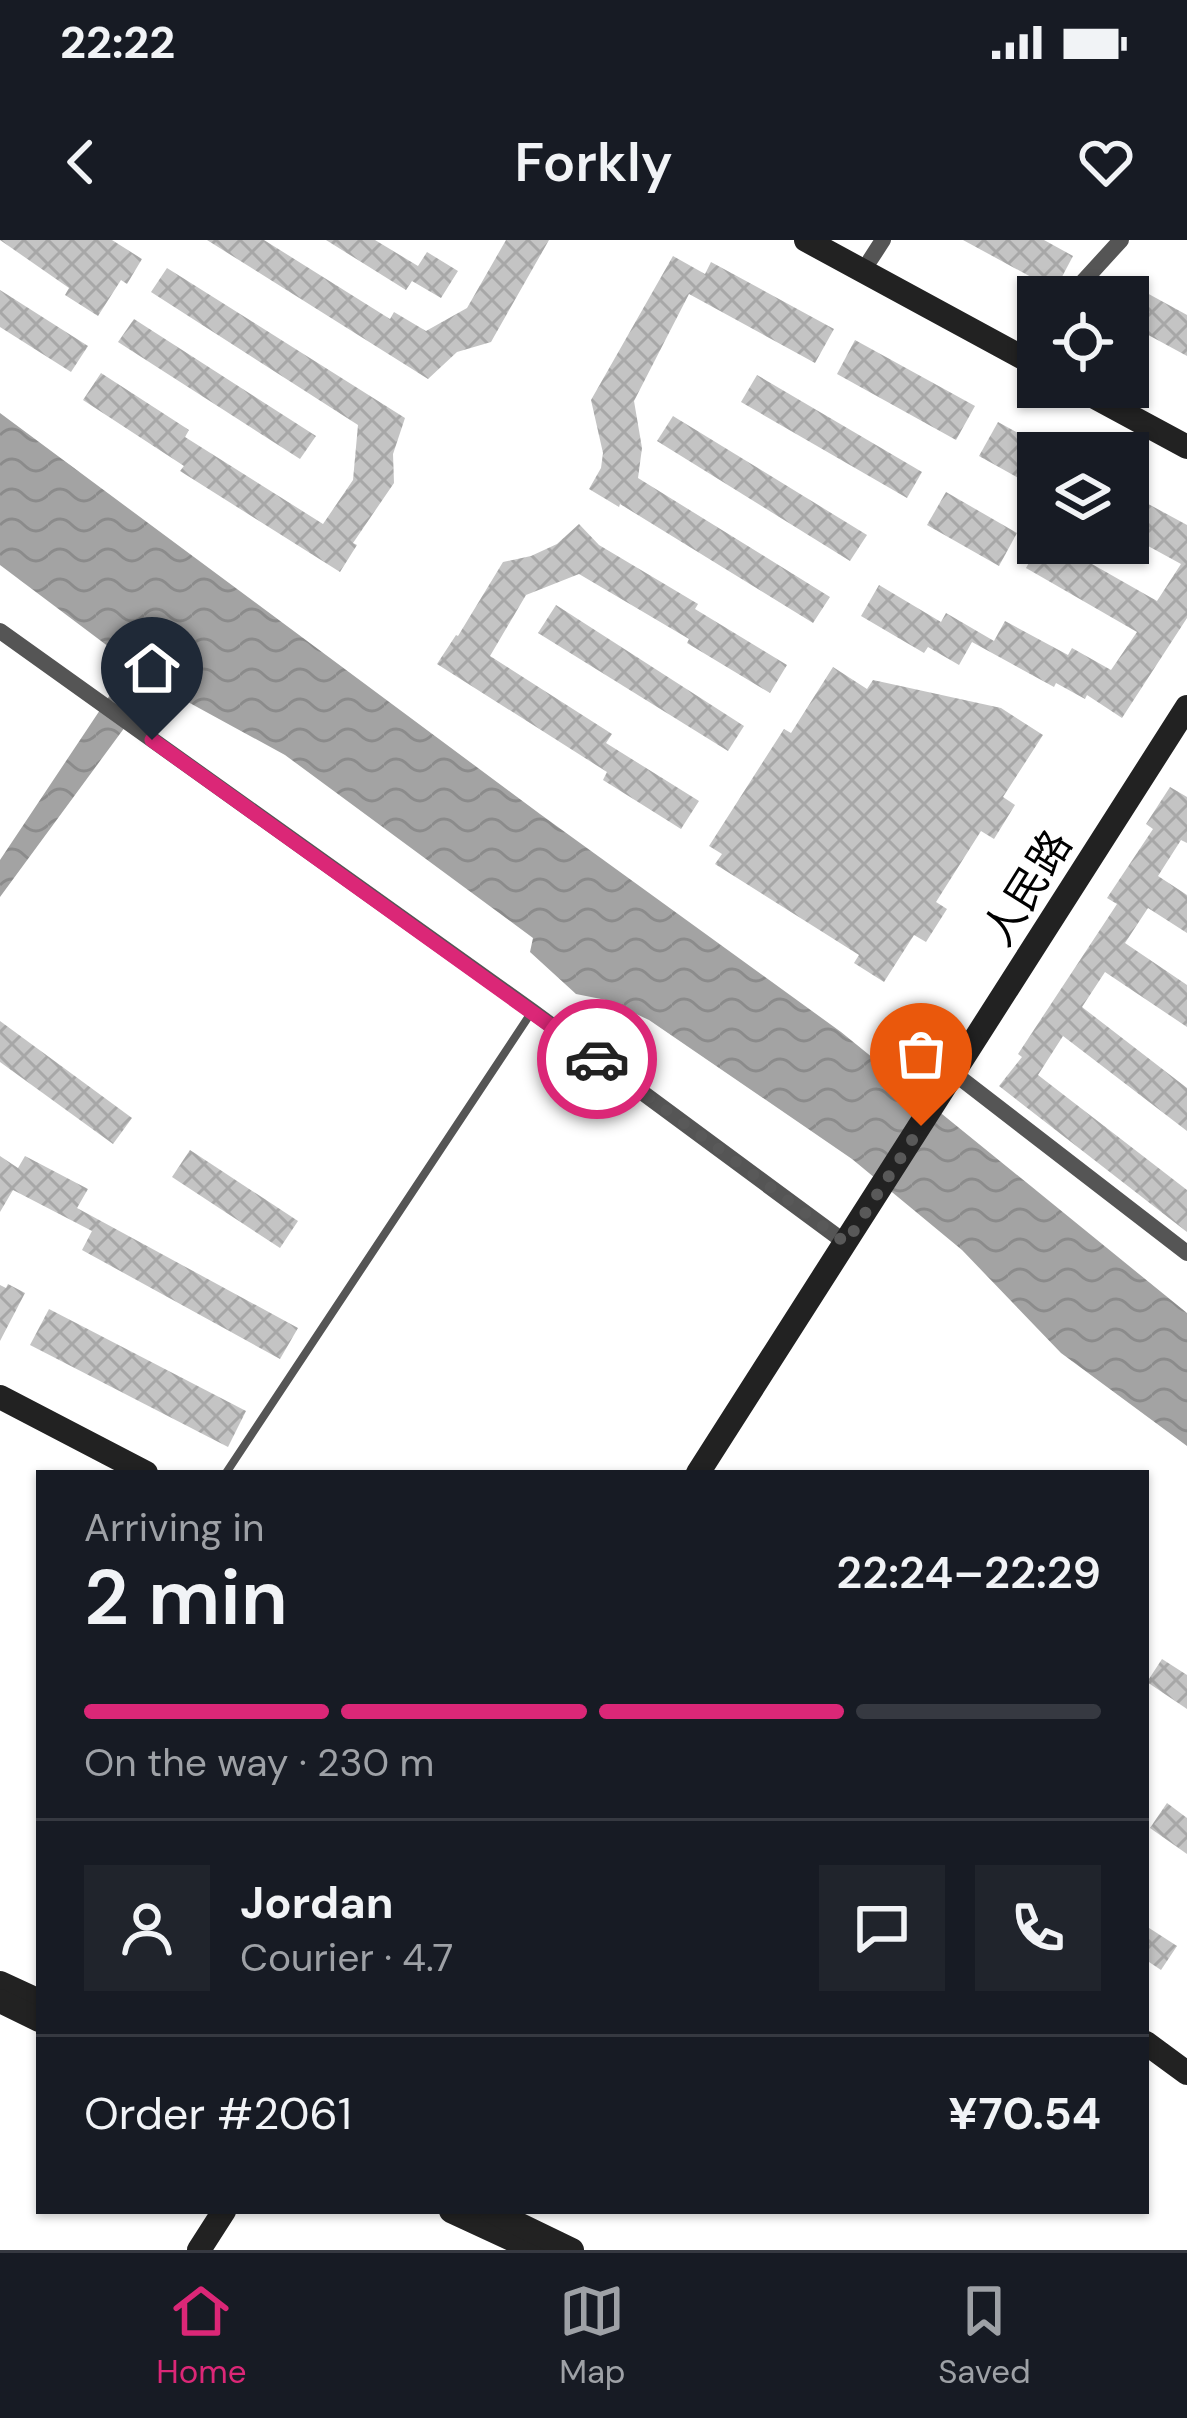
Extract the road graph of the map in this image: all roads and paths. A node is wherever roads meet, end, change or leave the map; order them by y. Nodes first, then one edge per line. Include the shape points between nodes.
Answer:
1 (806, 240) edge
2 (834, 240) edge
3 (1121, 240) edge
4 (876, 250) edge
5 (1089, 276) edge
6 (1017, 336) edge
7 (1017, 339) edge
8 (1115, 408) edge
9 (1148, 408) edge
10 (1187, 429) edge
11 (1187, 447) edge
12 (0, 631) edge
13 (1187, 707) edge
14 (532, 1011) junction
15 (949, 1084) junction
16 (846, 1243) junction
17 (1187, 1253) edge
18 (0, 1397) edge
19 (0, 1416) edge
20 (106, 1470) edge
21 (140, 1470) edge
22 (228, 1470) edge
23 (700, 1470) edge
24 (0, 1983) edge
25 (36, 2000) edge
26 (0, 2001) edge
27 (36, 2019) edge
28 (1149, 2025) edge
29 (1149, 2044) edge
30 (1187, 2054) edge
31 (1187, 2073) edge
32 (222, 2214) edge
33 (457, 2214) edge
34 (497, 2214) edge
35 (199, 2250) edge
36 (535, 2250) edge
37 (572, 2250) edge

1 - 7 street
2 - 4 street
3 - 5 street
4 - 6 street
8 - 11 street
9 - 10 street
12 - 14 street
13 - 15 street, 人民路
14 - 16 street
14 - 22 lane
15 - 16 street, 人民路
15 - 17 street
16 - 23 street, 人民路
18 - 21 street
19 - 20 street
24 - 25 street
26 - 27 street
28 - 30 street
29 - 31 street
32 - 35 street
33 - 36 street
34 - 37 street

